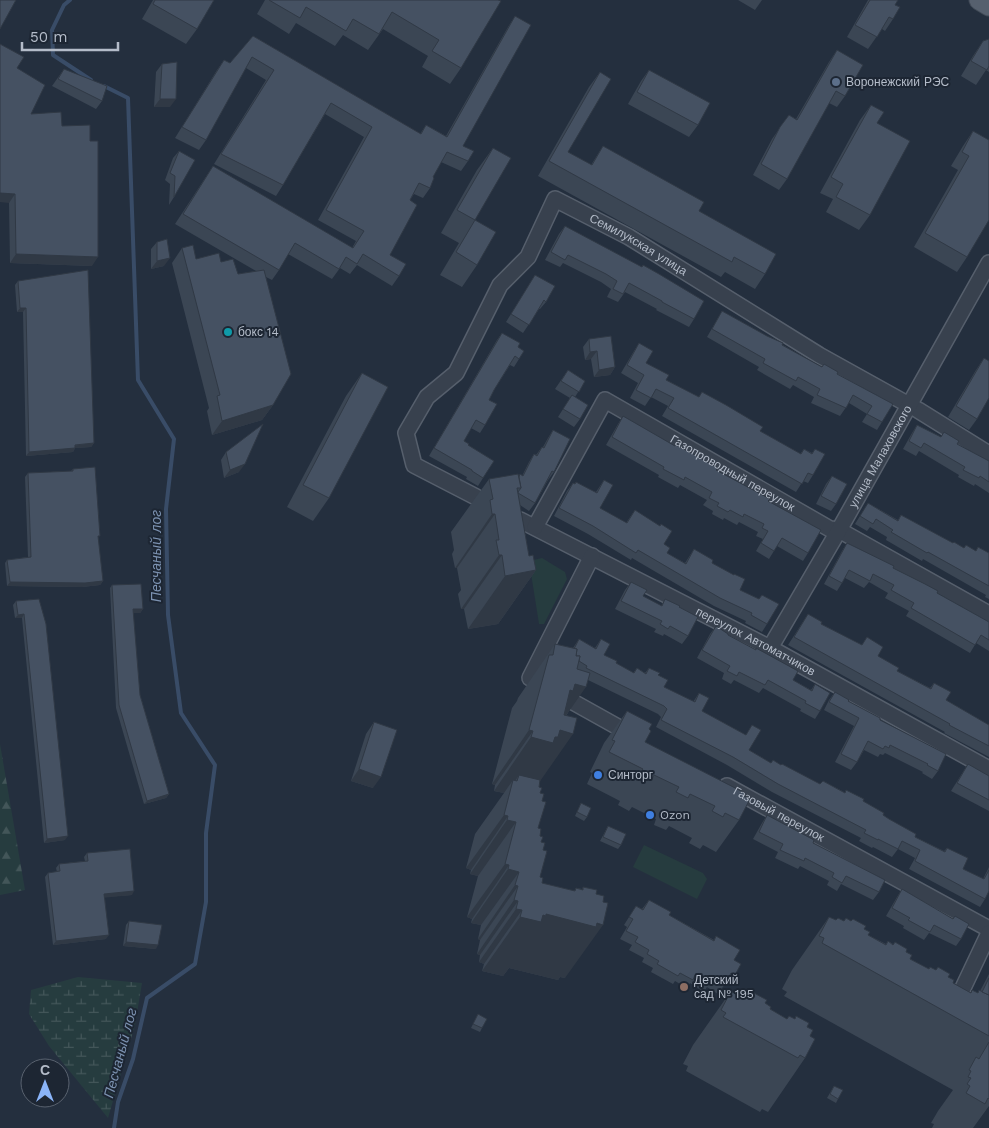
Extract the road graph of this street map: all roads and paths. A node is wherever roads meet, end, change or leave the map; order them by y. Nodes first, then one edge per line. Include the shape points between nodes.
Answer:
1 (979, 0) edge
2 (989, 6) edge
3 (989, 262) edge
4 (909, 406) junction
5 (989, 454) edge
6 (476, 497) dead end
7 (520, 520) edge
8 (535, 527) junction
9 (839, 530) junction
10 (592, 556) junction
11 (989, 614) edge
12 (770, 648) junction
13 (648, 744) edge
14 (989, 769) edge
15 (716, 780) edge
16 (989, 929) edge
17 (989, 933) edge
18 (949, 1017) edge

1 - 2 main road
3 - 4 street, улица Малаховского
4 - 5 street, Семилукская улица
4 - 6 street, Семилукская улица via 819,355 629,237 555,199 528,257 500,285 456,373 427,397 406,433 414,465
4 - 9 street, улица Малаховского
7 - 8 street, переулок Автоматчиков
8 - 9 street, Газопроводный переулок via 605,400 830,529
8 - 10 street, переулок Автоматчиков
9 - 11 street, Газопроводный переулок
9 - 12 street, улица Малаховского
10 - 12 street, переулок Автоматчиков
10 - 13 street via 530,678
12 - 14 street, переулок Автоматчиков
15 - 16 street, Газовый переулок
17 - 18 street

